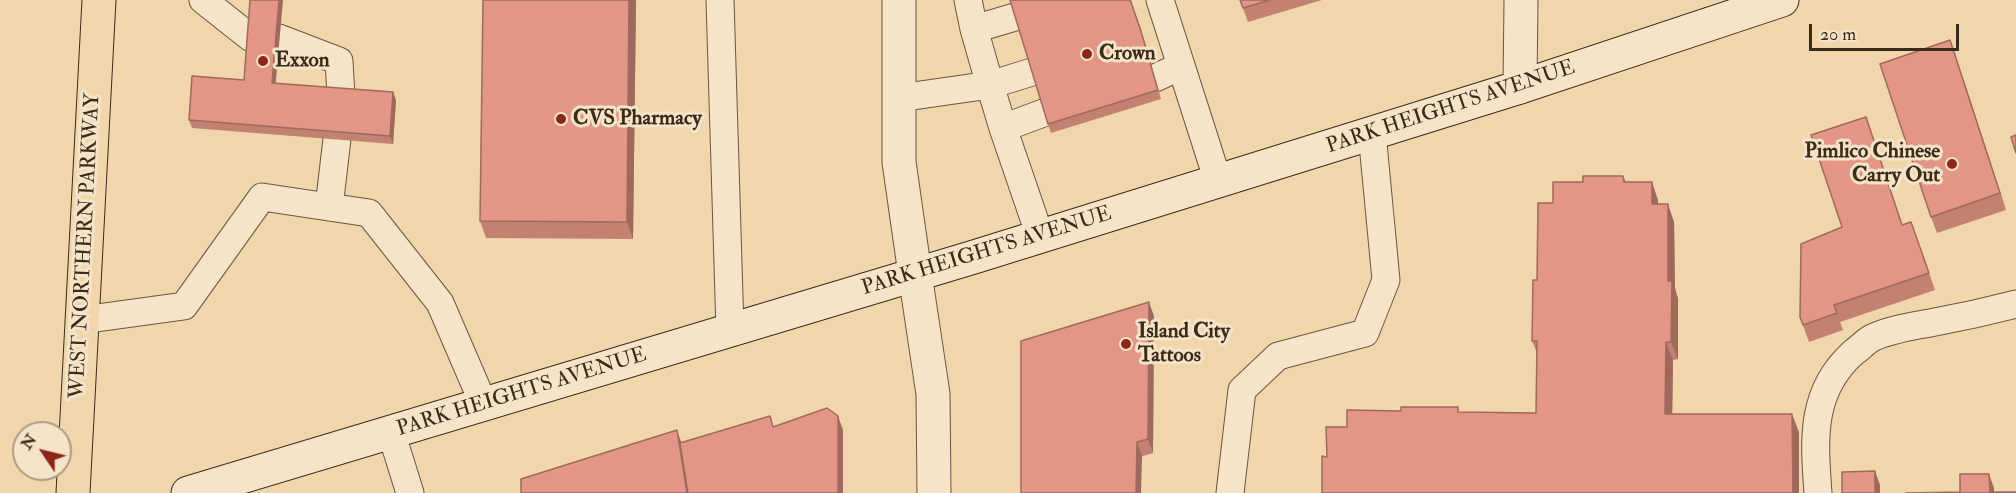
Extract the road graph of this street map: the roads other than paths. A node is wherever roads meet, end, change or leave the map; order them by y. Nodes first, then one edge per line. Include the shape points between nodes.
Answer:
1 (99, 0) edge
2 (203, 0) edge
3 (720, 0) edge
4 (899, 0) edge
5 (968, 0) edge
6 (1161, 0) edge
7 (1521, 0) edge
8 (1782, 0) edge
9 (1015, 17) edge
10 (1168, 26) junction
11 (974, 29) junction
12 (1143, 36) edge
13 (251, 38) edge
14 (279, 38) edge
15 (1181, 66) junction
16 (1032, 72) edge
17 (1155, 78) edge
18 (990, 85) junction
19 (1520, 87) junction
20 (340, 96) edge
21 (899, 98) junction
22 (1046, 112) edge
23 (1003, 128) junction
24 (1372, 133) junction
25 (338, 139) edge
26 (1218, 181) junction
27 (328, 207) junction
28 (1040, 236) junction
29 (915, 274) junction
30 (2016, 304) edge
31 (82, 320) junction
32 (730, 330) junction
33 (484, 405) junction
34 (391, 432) junction
35 (73, 493) edge
36 (188, 493) edge
37 (410, 493) edge
38 (934, 493) edge
39 (1230, 493) edge
40 (1818, 493) edge

1 - 31 main road, WEST NORTHERN PARKWAY
2 - 13 lane
3 - 32 lane
4 - 21 main road
5 - 11 lane
6 - 10 lane
7 - 19 main road
8 - 19 main road, PARK HEIGHTS AVENUE
9 - 11 lane
10 - 12 lane
10 - 15 lane
11 - 18 lane
14 - 20 lane via 339,61
15 - 17 lane
15 - 26 lane
16 - 18 lane
18 - 21 lane
18 - 23 lane
19 - 24 main road, PARK HEIGHTS AVENUE
21 - 29 main road via 899,162
22 - 23 lane
23 - 28 lane
24 - 26 main road, PARK HEIGHTS AVENUE
24 - 39 lane via 1386,280 1365,333 1278,356 1242,390
25 - 27 lane
26 - 28 main road, PARK HEIGHTS AVENUE
27 - 31 lane via 262,197 184,306
27 - 33 lane via 369,213 440,303
28 - 29 main road, PARK HEIGHTS AVENUE
29 - 32 main road, PARK HEIGHTS AVENUE
29 - 38 main road via 933,394
30 - 40 lane via 1870,338 1842,364 1827,385 1817,415 1814,440
31 - 35 main road, WEST NORTHERN PARKWAY
32 - 33 main road, PARK HEIGHTS AVENUE
33 - 34 main road, PARK HEIGHTS AVENUE
34 - 36 main road, PARK HEIGHTS AVENUE
34 - 37 lane

